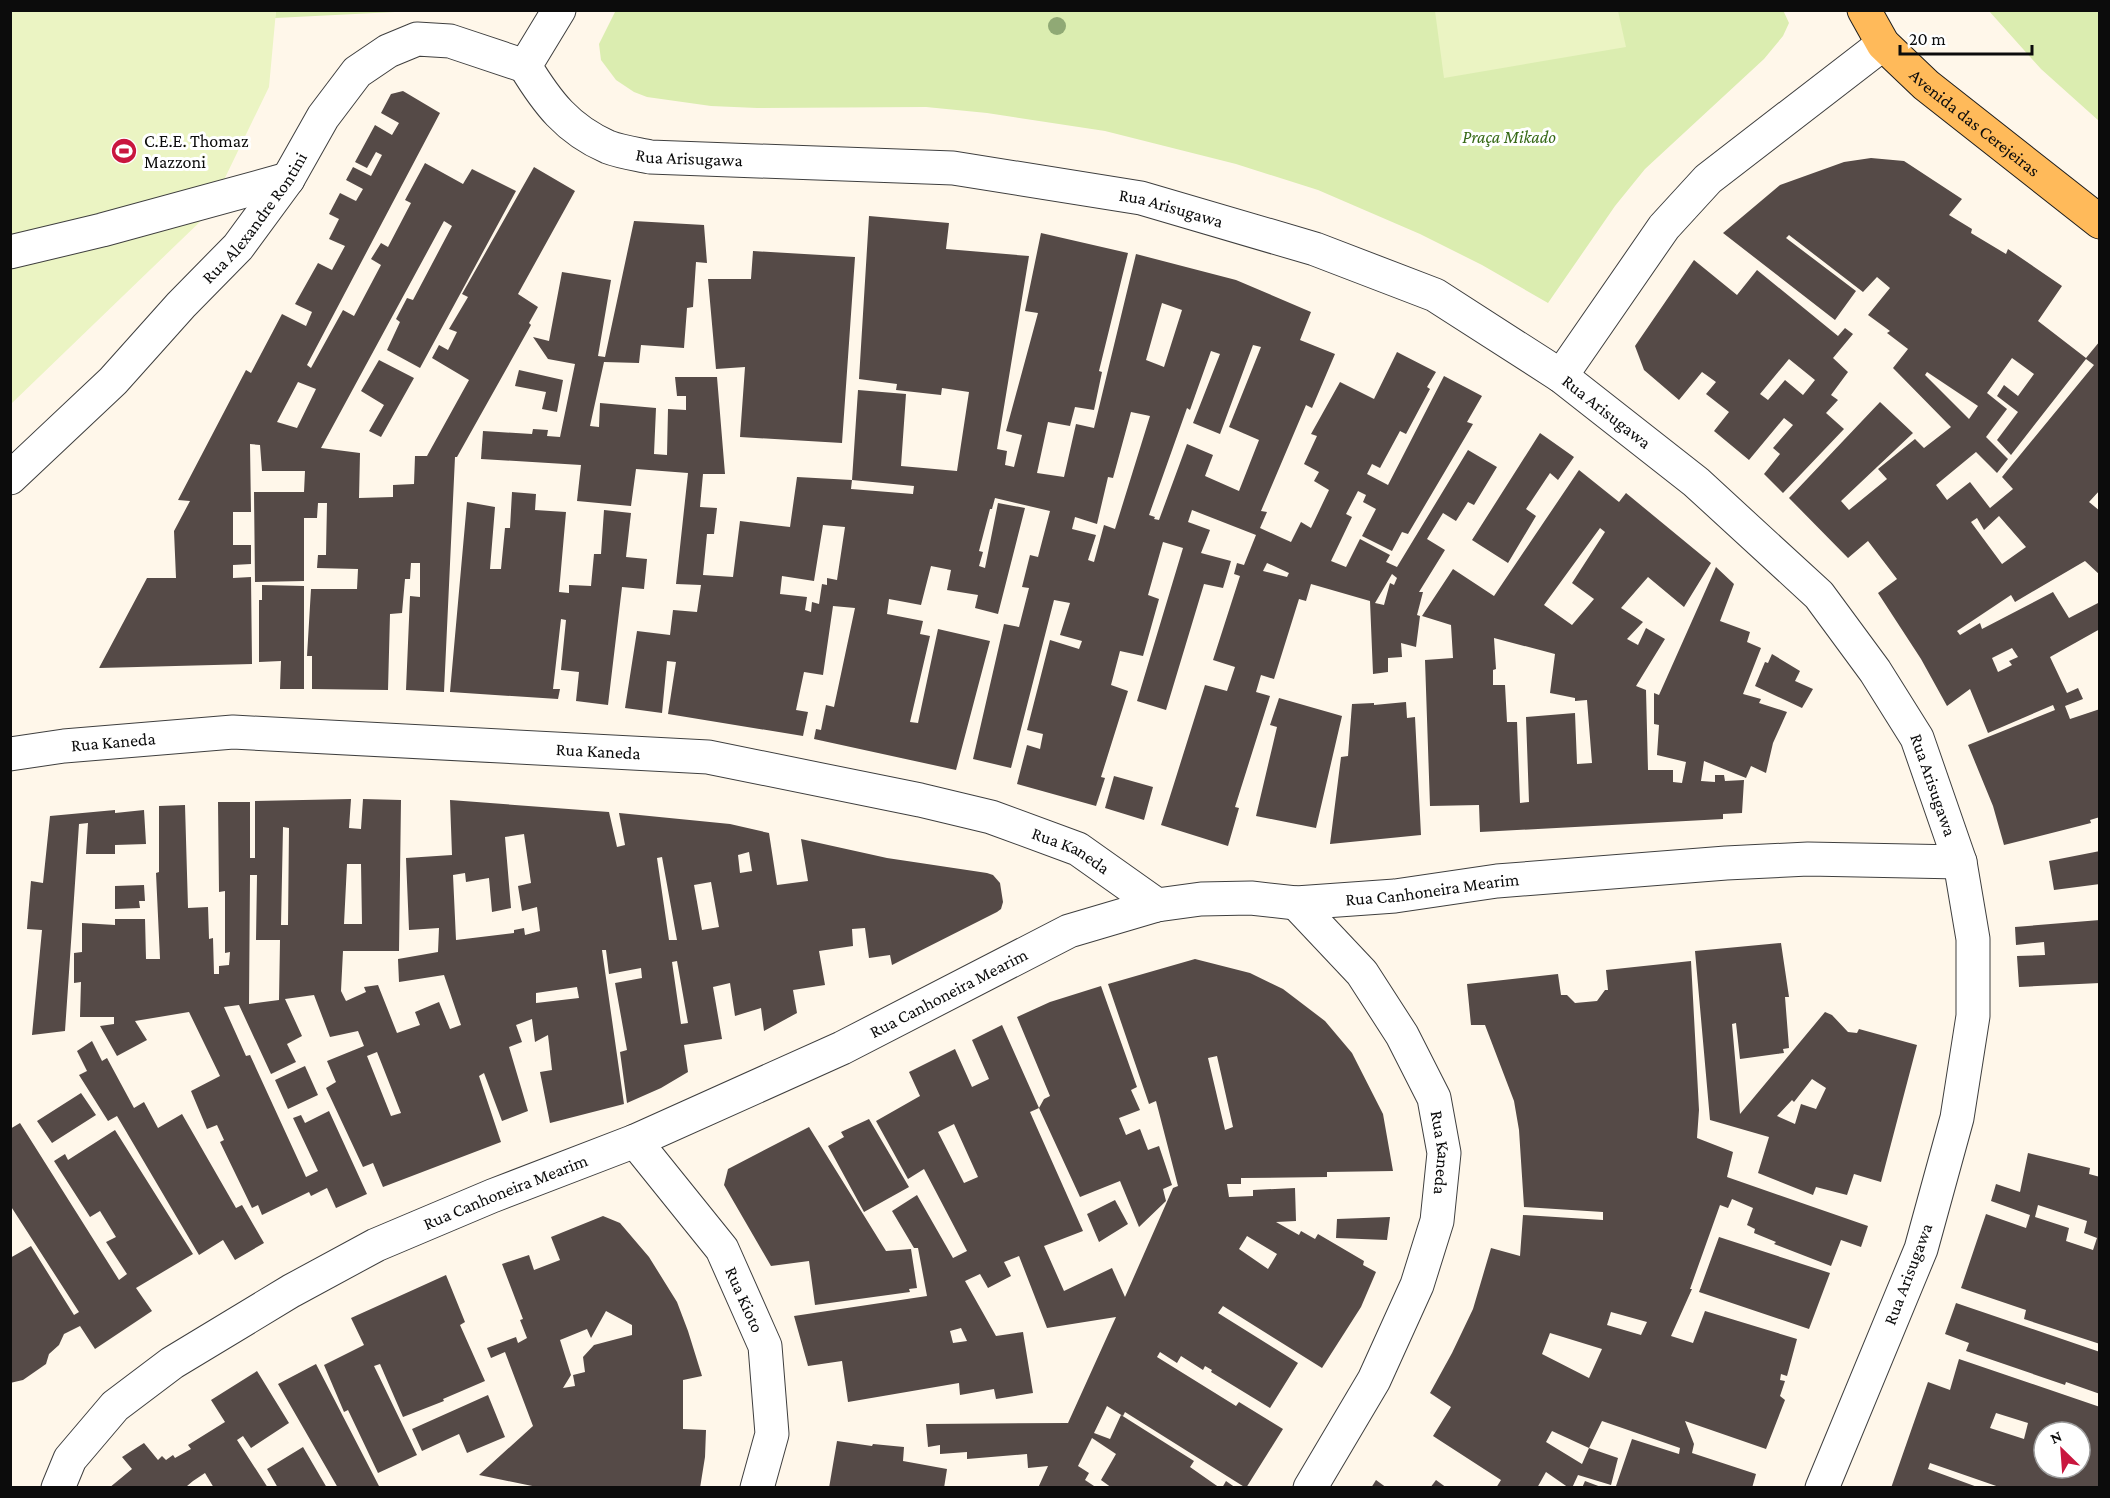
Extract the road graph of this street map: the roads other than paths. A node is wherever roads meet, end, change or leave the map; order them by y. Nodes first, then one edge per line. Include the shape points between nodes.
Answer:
1 (559, 10) edge
2 (1864, 10) edge
3 (1884, 44) junction
4 (525, 66) junction
5 (288, 179) junction
6 (2100, 222) edge
7 (10, 252) edge
8 (1561, 376) junction
9 (10, 478) edge
10 (10, 754) edge
11 (1960, 862) junction
12 (1296, 903) junction
13 (1157, 905) junction
14 (635, 1141) junction
15 (58, 1488) edge
16 (757, 1488) edge
17 (1310, 1488) edge
18 (1822, 1488) edge

1 - 4 street
2 - 3 main road, Avenida das Cerejeiras
3 - 6 main road, Avenida das Cerejeiras via 1926,85
3 - 8 street via 1707,179 1664,227
4 - 5 street, Rua Alexandre Rontini via 450,41 417,39 388,51 357,72 323,117
4 - 8 street, Rua Arisugawa via 547,101 576,129 609,147 650,157 953,168 1141,198 1315,249 1435,296
5 - 7 street
5 - 9 street, Rua Alexandre Rontini via 238,247 113,381
8 - 11 street, Rua Arisugawa via 1696,482 1819,594 1917,738
10 - 13 street, Rua Kaneda via 233,732 708,756 991,817 1077,849
11 - 12 street, Rua Canhoneira Mearim via 1808,859 1726,863 1497,880 1395,896
11 - 18 street, Rua Arisugawa via 1973,939 1973,1005 1957,1118 1922,1249
12 - 13 street, Rua Canhoneira Mearim via 1251,898
12 - 17 street, Rua Kaneda via 1362,973 1402,1035 1434,1098 1444,1153 1437,1221 1417,1285 1374,1380
13 - 14 street, Rua Canhoneira Mearim via 1069,931 842,1048
14 - 15 street, Rua Canhoneira Mearim via 376,1245 291,1291 172,1363 115,1406 70,1459
14 - 16 street, Rua Kioto via 722,1248 765,1346 772,1434

